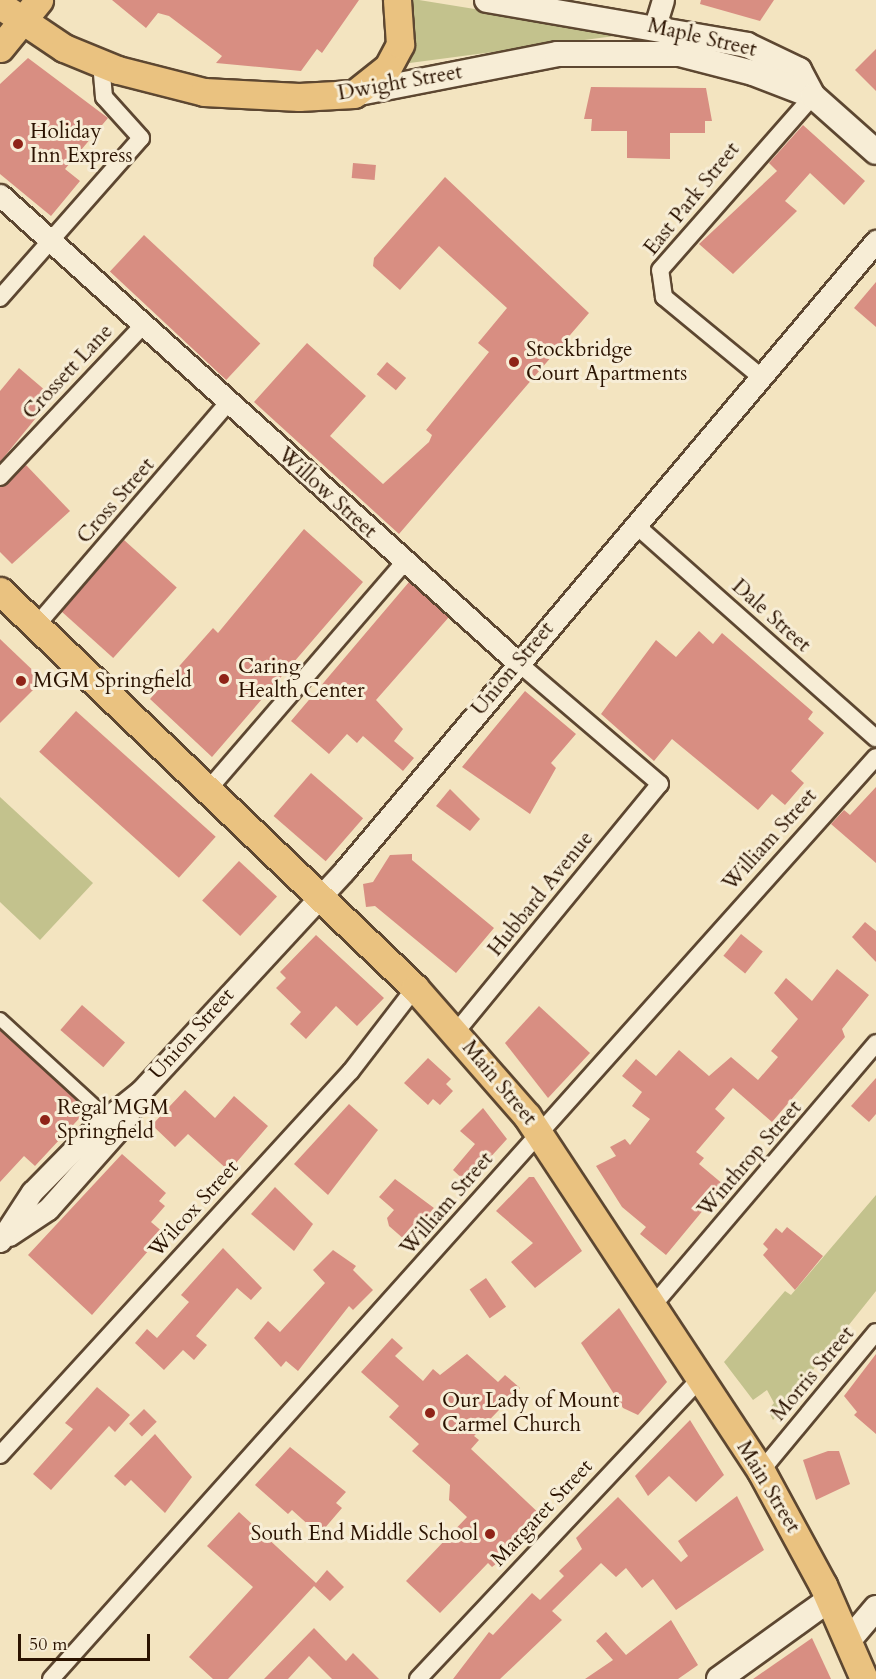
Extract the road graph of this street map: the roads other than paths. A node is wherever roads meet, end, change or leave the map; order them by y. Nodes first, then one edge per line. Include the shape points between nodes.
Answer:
1 (39, 0) edge
2 (397, 0) edge
3 (487, 0) edge
4 (663, 0) edge
5 (0, 5) edge
6 (22, 22) junction
7 (656, 26) junction
8 (0, 48) edge
9 (101, 65) junction
10 (354, 94) junction
11 (813, 96) junction
12 (876, 152) edge
13 (0, 195) edge
14 (53, 240) junction
15 (876, 240) edge
16 (0, 298) edge
17 (144, 324) junction
18 (761, 377) junction
19 (228, 404) junction
20 (0, 477) edge
21 (638, 527) junction
22 (399, 558) junction
23 (0, 591) edge
24 (36, 626) junction
25 (517, 662) junction
26 (876, 738) edge
27 (876, 757) edge
28 (660, 784) joint
29 (207, 791) junction
30 (318, 897) junction
31 (415, 988) junction
32 (0, 1019) edge
33 (456, 1032) junction
34 (876, 1043) edge
35 (141, 1091) junction
36 (108, 1118) junction
37 (540, 1132) junction
38 (1, 1241) edge
39 (655, 1303) junction
40 (876, 1332) edge
41 (701, 1378) junction
42 (0, 1455) edge
43 (761, 1471) junction
44 (830, 1599) junction
45 (876, 1608) edge
46 (849, 1640) junction
47 (51, 1679) edge
48 (418, 1679) edge
49 (719, 1679) edge
50 (864, 1679) edge

1 - 6 main road
2 - 10 main road via 401,34 396,55
3 - 7 main road, Maple Street
4 - 7 street
5 - 6 main road, Dwight Street
6 - 8 main road
6 - 9 main road, Dwight Street
7 - 11 main road, Maple Street via 768,53 799,70
9 - 10 main road, Dwight Street via 204,92
9 - 14 street via 105,97 141,138
10 - 11 main road, Dwight Street via 557,54 622,50 704,59
11 - 12 main road, Maple Street
11 - 18 street, East Park Street via 660,270 664,297
13 - 14 street, Willow Street
14 - 16 street
14 - 17 street, Willow Street
15 - 18 street, Union Street
17 - 19 street, Willow Street
17 - 20 street, Crossett Lane
18 - 21 street, Union Street
19 - 22 street, Willow Street
19 - 24 street, Cross Street
21 - 25 street, Union Street
21 - 26 street, Dale Street
22 - 25 street, Willow Street
22 - 29 street
23 - 24 main road, Main Street
24 - 29 main road, Main Street
25 - 28 street, Willow Street
25 - 30 street, Union Street
27 - 37 street, William Street
28 - 33 street, Hubbard Avenue
29 - 30 main road, Main Street
30 - 31 main road, Main Street
30 - 35 street, Union Street
31 - 33 main road, Main Street
31 - 42 street, Wilcox Street via 351,1071
32 - 36 street
33 - 37 main road, Main Street
34 - 39 street, Winthrop Street
35 - 36 street, Union Street
35 - 38 street, Union Street via 120,1128 48,1209
36 - 38 street, Union Street via 32,1192
37 - 39 main road, Main Street
37 - 47 street, William Street
39 - 41 main road, Main Street
40 - 43 street, Morris Street
41 - 43 main road, Main Street
41 - 48 street, Margaret Street
43 - 44 main road, Main Street
44 - 46 main road, Main Street
44 - 49 main road
45 - 46 main road
46 - 50 main road, Main Street

